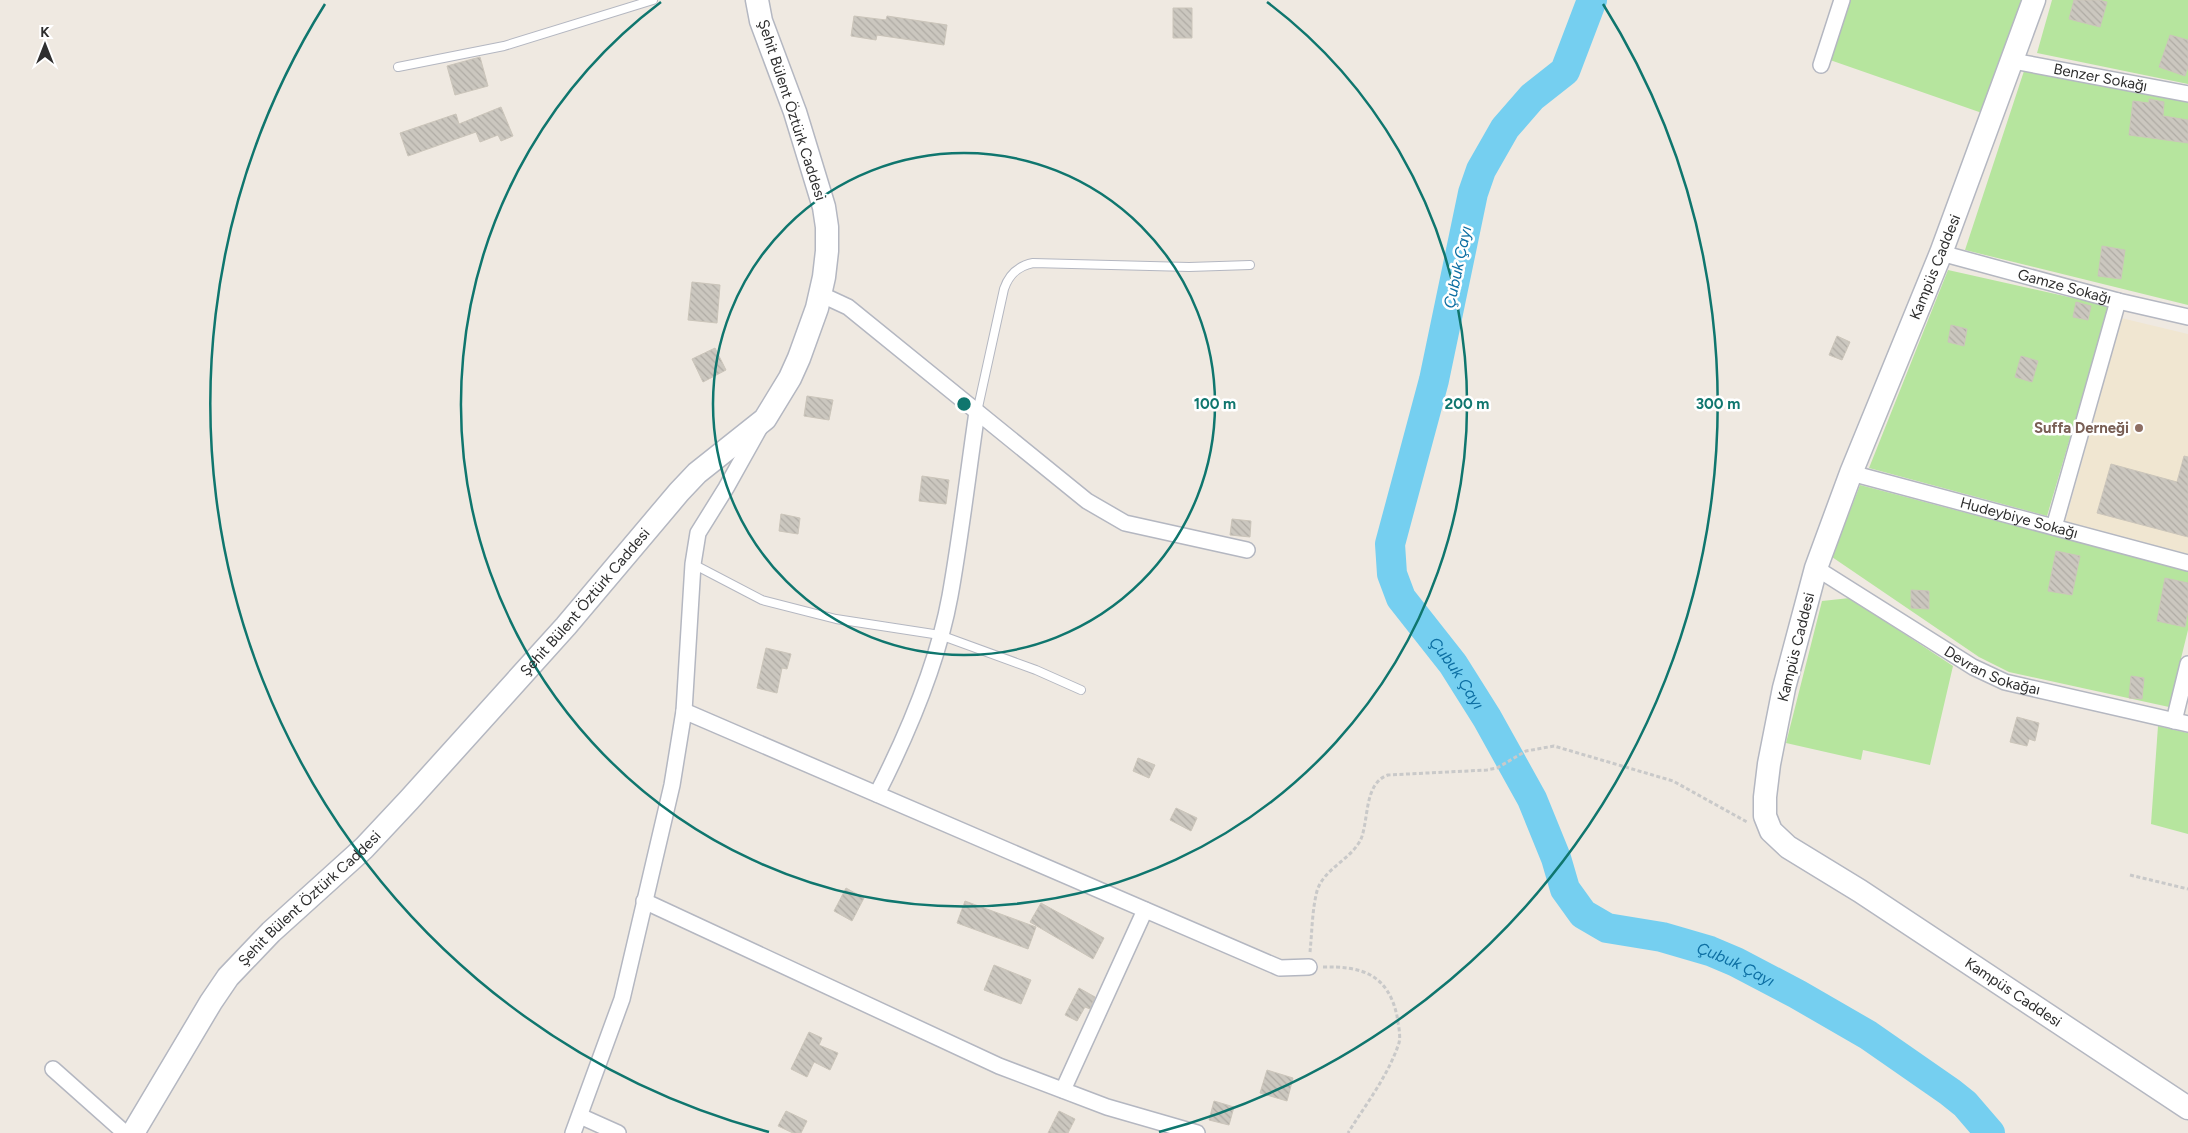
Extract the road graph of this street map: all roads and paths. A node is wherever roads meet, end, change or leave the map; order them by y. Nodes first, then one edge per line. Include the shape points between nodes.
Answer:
1 (653, 0) edge
2 (757, 0) edge
3 (1842, 0) edge
4 (2034, 0) edge
5 (2013, 61) junction
6 (1821, 65) dead end
7 (398, 67) dead end
8 (2188, 94) edge
9 (1941, 253) junction
10 (1250, 265) dead end
11 (820, 294) junction
12 (2118, 301) junction
13 (2188, 317) edge
14 (977, 412) junction
15 (764, 419) junction
16 (1851, 473) junction
17 (2054, 527) junction
18 (1247, 550) dead end
19 (2188, 562) edge
20 (693, 564) junction
21 (1816, 568) junction
22 (940, 635) junction
23 (2188, 664) edge
24 (1081, 690) dead end
25 (684, 711) junction
26 (2181, 722) edge
27 (877, 794) junction
28 (1769, 826) junction
29 (2130, 875) dead end
30 (2188, 889) edge
31 (644, 901) junction
32 (1145, 910) junction
33 (1309, 967) junction
34 (53, 1069) dead end
35 (1063, 1090) junction
36 (2188, 1108) edge
37 (580, 1116) junction
38 (125, 1133) edge
39 (134, 1133) edge
40 (573, 1133) edge
41 (618, 1133) edge
42 (1197, 1133) edge
43 (1348, 1133) edge

1 - 7 lane via 504,46
2 - 11 street, Şehit Bülent Öztürk Caddesi via 761,21 798,120 824,207 828,252
3 - 6 street
4 - 5 street, Kampüs Caddesi
5 - 8 street, Benzer Sokağı
5 - 9 street, Kampüs Caddesi
9 - 12 street, Gamze Sokağı
9 - 16 street, Kampüs Caddesi
10 - 14 lane via 1189,267 1033,263 1018,268 1004,289
11 - 14 street via 848,307
11 - 15 street, Şehit Bülent Öztürk Caddesi via 799,358
12 - 13 street, Gamze Sokağı
12 - 17 street
14 - 18 street via 1087,501 1125,523
14 - 22 street via 950,597
15 - 20 street via 698,533
15 - 39 street, Şehit Bülent Öztürk Caddesi via 697,473 566,626 409,800 364,848 271,932 228,977 210,1002
16 - 17 street, Hudeybiye Sokağı
16 - 21 street, Kampüs Caddesi
17 - 19 street, Hudeybiye Sokağı
20 - 22 lane via 762,600 836,619
20 - 25 street
21 - 26 street, Devran Sokağaı via 1973,667 2004,682
21 - 28 street, Kampüs Caddesi via 1784,688 1769,764 1765,797 1765,816
22 - 24 lane
22 - 27 street via 900,750
23 - 26 street
25 - 27 street
25 - 31 street via 672,785
27 - 32 street
28 - 33 path via 1754,826 1673,780 1554,746 1533,749 1498,768 1487,770 1388,775 1376,783 1359,842 1327,875 1317,891
28 - 36 street, Kampüs Caddesi via 1788,847 1868,896
29 - 30 path
31 - 35 street via 999,1066
31 - 37 street via 622,999
32 - 33 street via 1280,968
32 - 35 street
33 - 43 path via 1348,966 1367,973 1385,986 1396,1012 1399,1041 1379,1085
34 - 38 street
35 - 42 street via 1107,1107
37 - 40 street
37 - 41 street

